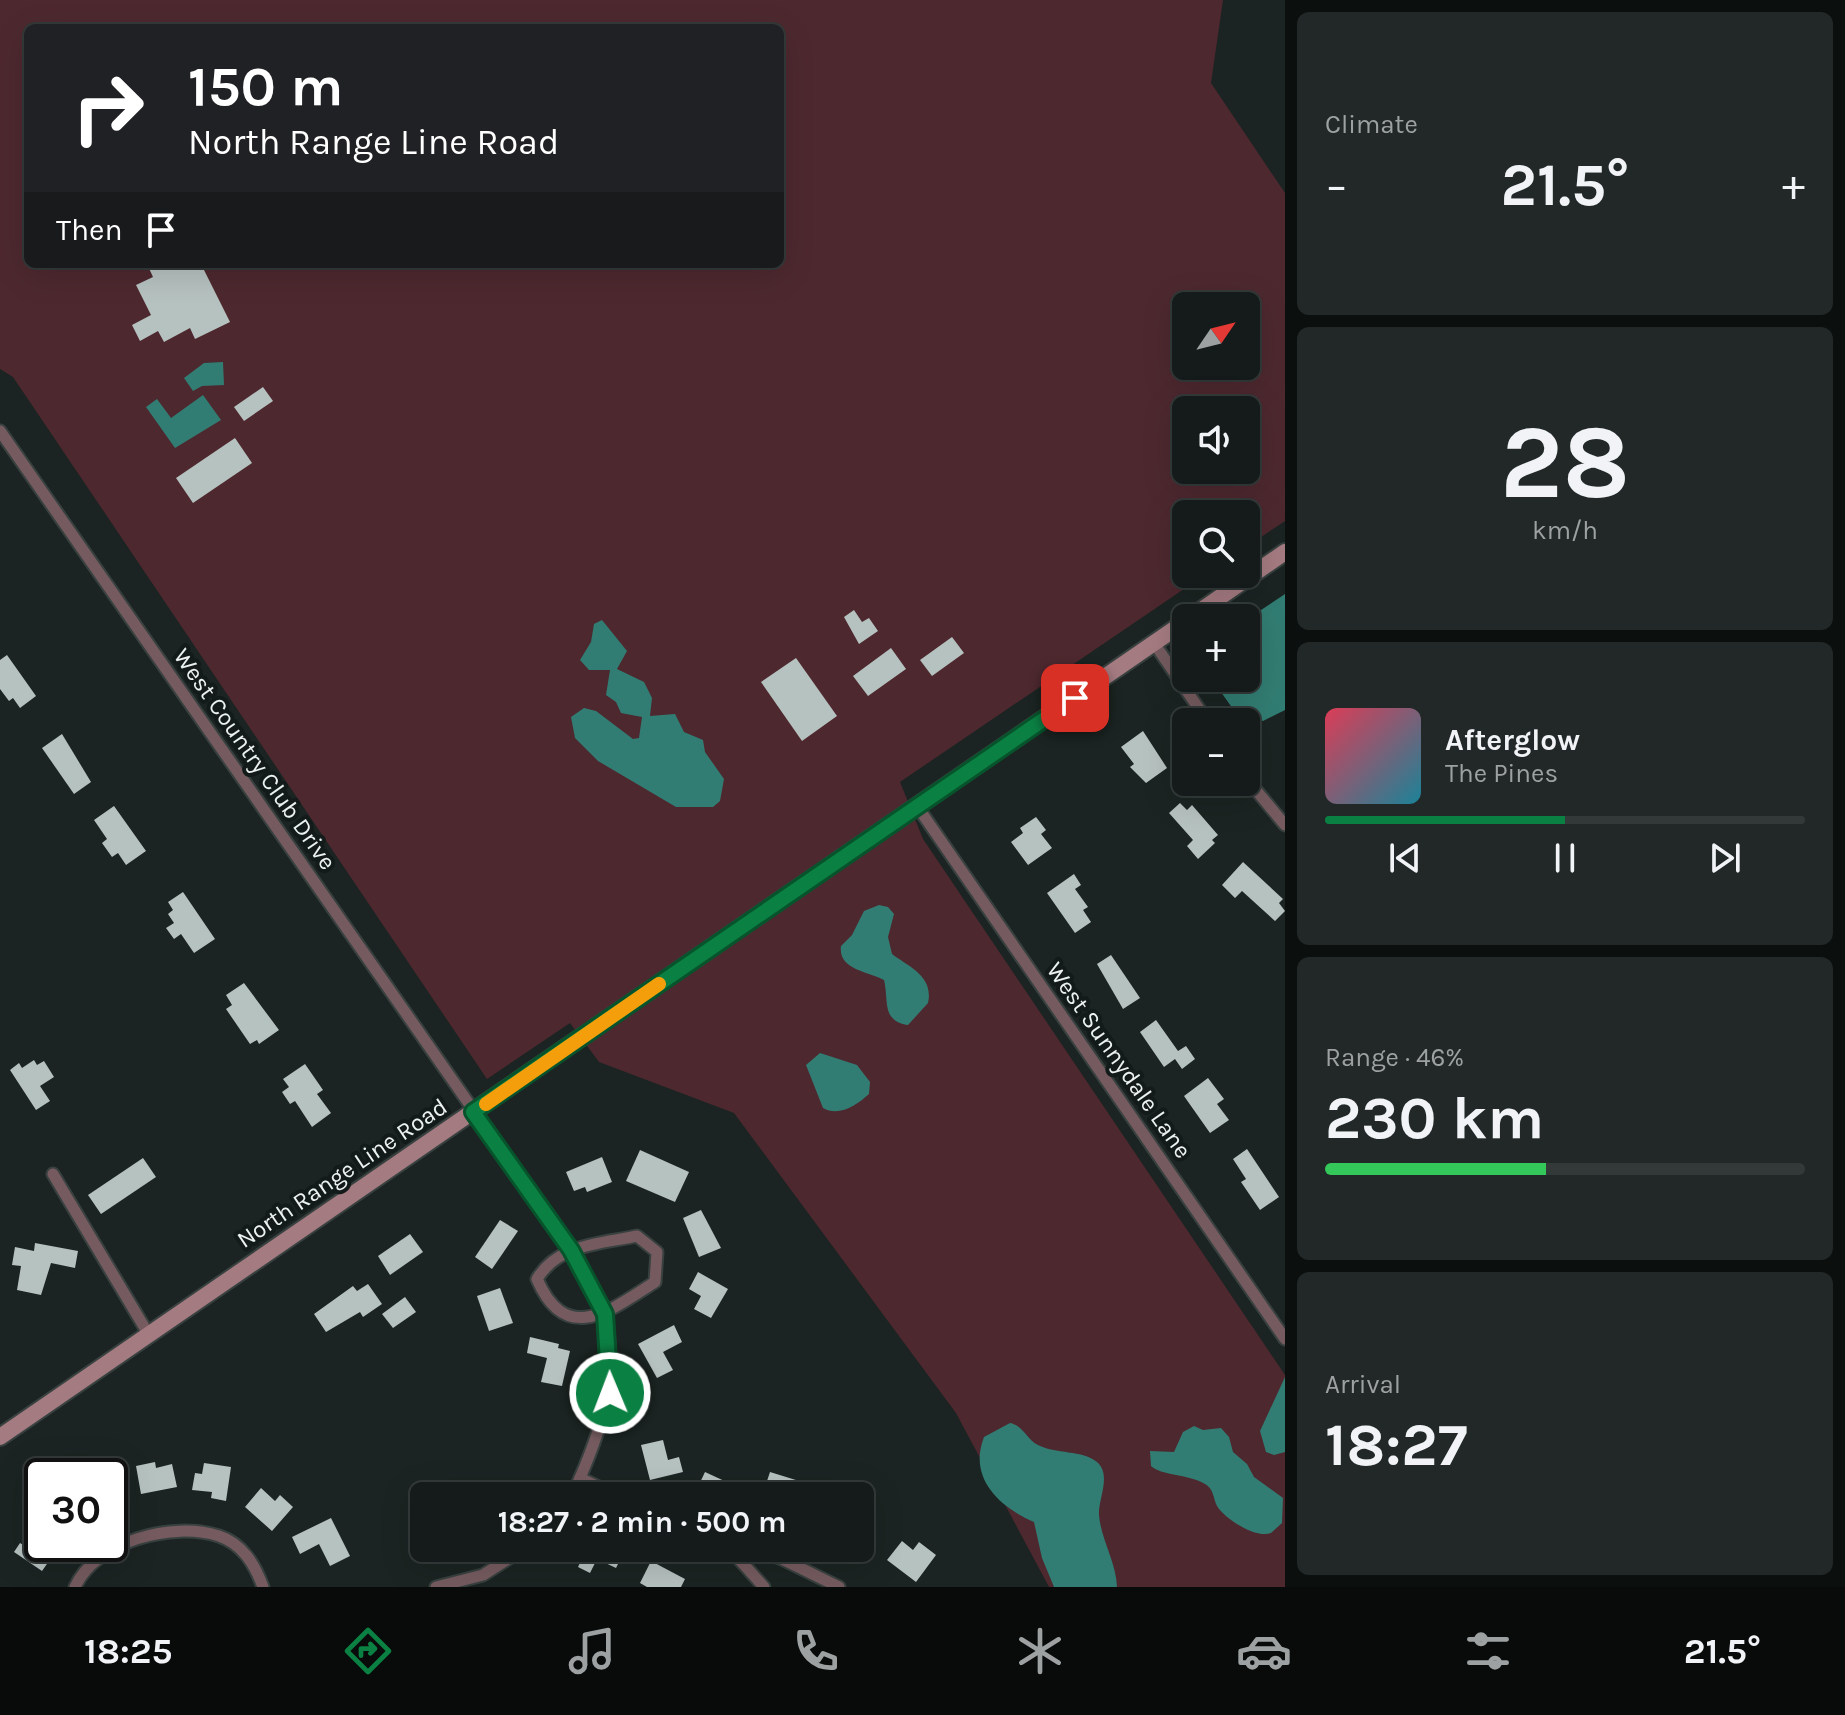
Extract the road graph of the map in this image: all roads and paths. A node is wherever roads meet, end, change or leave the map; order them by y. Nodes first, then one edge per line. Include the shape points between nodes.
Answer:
1 (0, 431) edge
2 (1285, 552) edge
3 (1210, 604) edge
4 (1172, 630) edge
5 (1154, 643) junction
6 (1198, 708) edge
7 (1260, 795) edge
8 (917, 806) junction
9 (1285, 825) edge
10 (473, 1112) junction
11 (53, 1174) dead end
12 (571, 1250) junction
13 (605, 1314) junction
14 (149, 1335) junction
15 (1285, 1339) edge
16 (0, 1437) edge
17 (580, 1478) junction
18 (578, 1482) edge
19 (588, 1482) edge
20 (503, 1562) edge
21 (742, 1562) edge
22 (788, 1562) edge
23 (75, 1587) edge
24 (263, 1587) edge
25 (436, 1587) edge
26 (764, 1587) edge
27 (839, 1587) edge

1 - 10 street, West Country Club Drive
2 - 3 street, North Range Line Road
4 - 5 street, North Range Line Road
5 - 6 street
5 - 8 street, North Range Line Road
7 - 9 street
8 - 10 street, North Range Line Road
8 - 15 street, West Sunnydale Lane
10 - 12 street, West Country Club Drive
10 - 14 street, North Range Line Road
11 - 14 street
12 - 13 street, West Country Club Drive
12 - 13 street via 548,1261 537,1279 549,1305 570,1317
12 - 13 street via 637,1236 657,1252 655,1282
13 - 17 street via 610,1393
14 - 16 street, North Range Line Road
17 - 18 street
17 - 19 street
20 - 25 street via 483,1575
21 - 26 street
22 - 27 street
23 - 24 street via 90,1563 120,1546 198,1533 219,1536 240,1548

